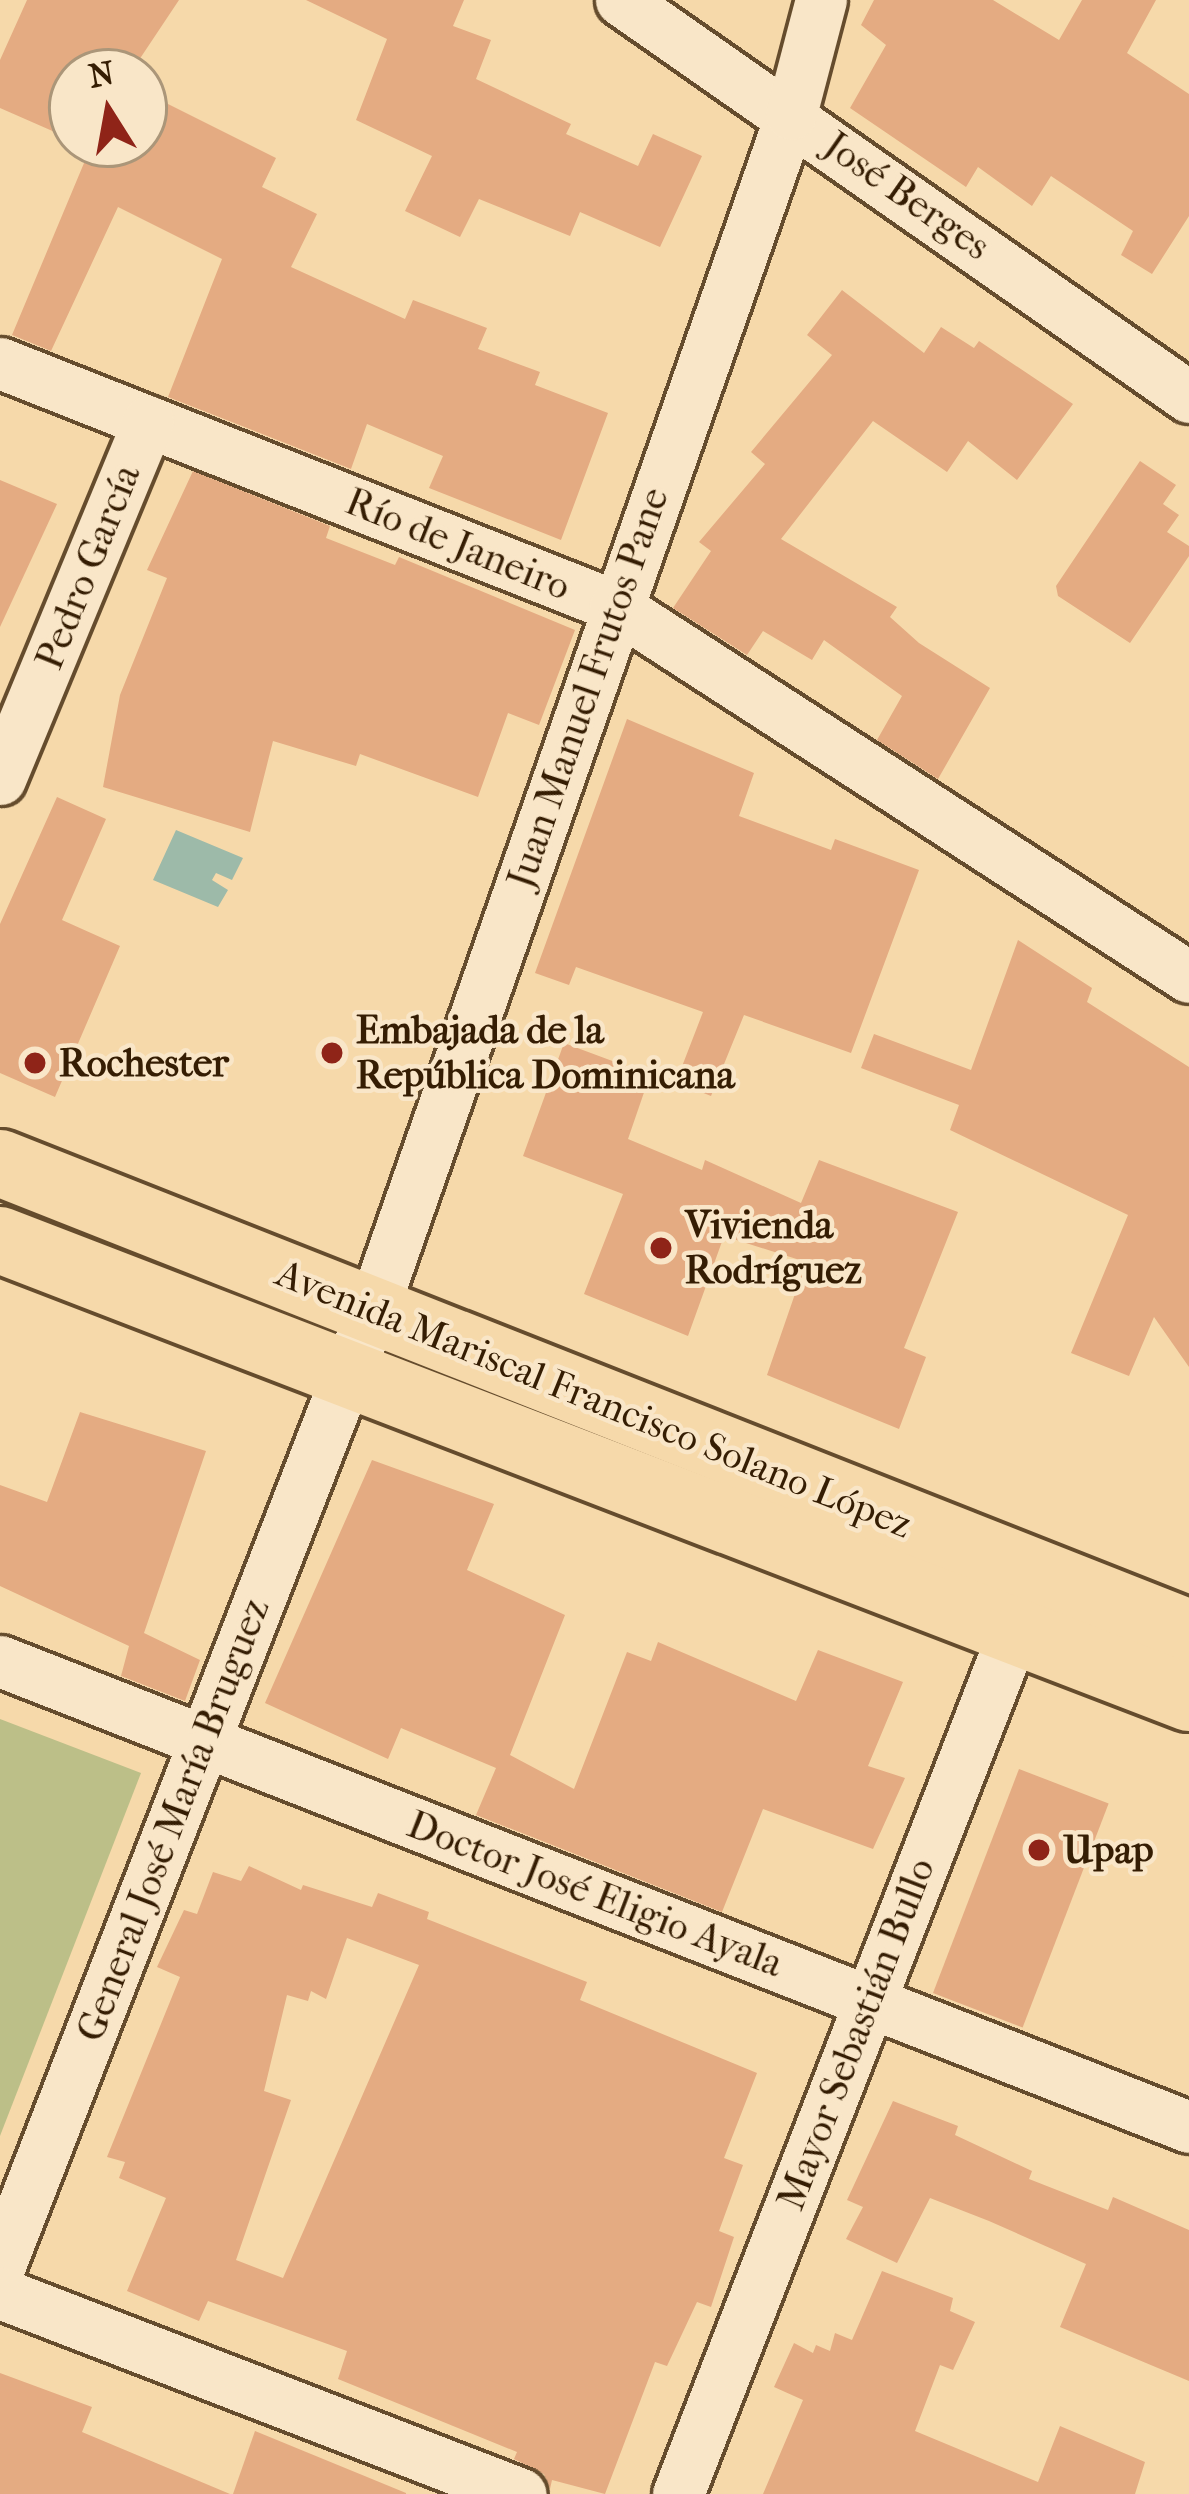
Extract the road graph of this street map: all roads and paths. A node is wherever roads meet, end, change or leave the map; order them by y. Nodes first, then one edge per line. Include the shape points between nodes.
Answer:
1 (621, 0) edge
2 (821, 0) edge
3 (791, 114) junction
4 (0, 363) edge
5 (1189, 397) edge
6 (148, 421) junction
7 (615, 606) junction
8 (0, 779) edge
9 (1189, 977) edge
10 (0, 1163) edge
11 (0, 1240) edge
12 (372, 1311) junction
13 (346, 1374) junction
14 (820, 1489) junction
15 (1024, 1603) junction
16 (1189, 1633) edge
17 (0, 1661) edge
18 (1189, 1698) edge
19 (204, 1741) junction
20 (869, 2001) junction
21 (1189, 2127) edge
22 (0, 2265) edge
23 (0, 2293) edge
24 (521, 2494) edge
25 (678, 2494) edge

1 - 3 street, José Berges
2 - 3 street, Juan Manuel Frutos Pane
3 - 5 street, José Berges
3 - 7 street, Juan Manuel Frutos Pane
4 - 6 street, Río de Janeiro
6 - 7 street, Río de Janeiro
6 - 8 street, Pedro García
7 - 9 street, Río de Janeiro
7 - 12 street, Juan Manuel Frutos Pane
10 - 12 highway, Avenida Mariscal Francisco Solano López
11 - 13 highway, Avenida Mariscal Francisco Solano López
12 - 13 street, Juan Manuel Frutos Pane
12 - 14 highway, Avenida Mariscal Francisco Solano López
13 - 14 highway via 363,1358 398,1352 734,1478
13 - 15 highway, Avenida Mariscal Francisco Solano López
13 - 19 street, General José María Bruguez
14 - 15 highway, Avenida Mariscal Francisco Solano López
15 - 16 highway, Avenida Mariscal Francisco Solano López
15 - 18 highway, Avenida Mariscal Francisco Solano López
15 - 20 street, Mayor Sebastián Bullo
17 - 19 street, Doctor José Eligio Ayala
19 - 20 street, Doctor José Eligio Ayala
19 - 22 street, General José María Bruguez
20 - 21 street, Doctor José Eligio Ayala
20 - 25 street, Mayor Sebastián Bullo
23 - 24 street

